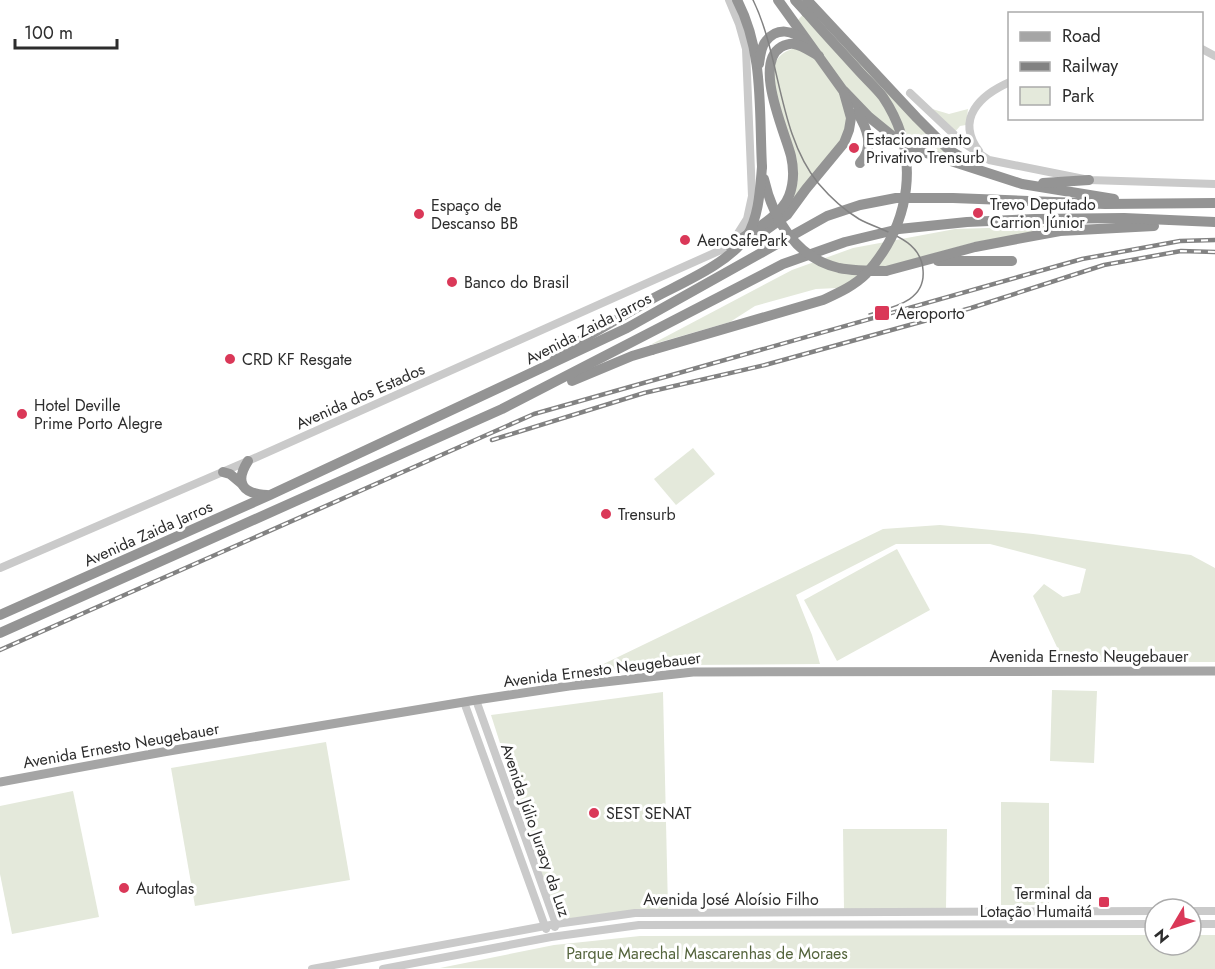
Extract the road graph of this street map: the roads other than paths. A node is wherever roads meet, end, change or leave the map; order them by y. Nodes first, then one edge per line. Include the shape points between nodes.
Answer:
1 (729, 0) edge
2 (737, 0) edge
3 (778, 0) edge
4 (795, 0) edge
5 (807, 0) edge
6 (819, 56) junction
7 (758, 67) junction
8 (1008, 83) edge
9 (844, 91) junction
10 (909, 93) dead end
11 (989, 160) junction
12 (860, 163) dead end
13 (762, 167) junction
14 (983, 170) junction
15 (1089, 180) junction
16 (1022, 184) junction
17 (1215, 184) edge
18 (1215, 203) edge
19 (1141, 204) junction
20 (1215, 223) edge
21 (730, 246) junction
22 (922, 261) junction
23 (1012, 261) dead end
24 (503, 387) junction
25 (502, 409) junction
26 (248, 461) junction
27 (223, 472) junction
28 (242, 484) junction
29 (270, 495) junction
30 (0, 568) edge
31 (0, 615) edge
32 (0, 633) edge
33 (1215, 671) edge
34 (477, 700) junction
35 (464, 702) junction
36 (0, 782) edge
37 (1143, 911) edge
38 (556, 924) junction
39 (1143, 924) edge
40 (544, 926) junction
41 (551, 937) junction
42 (312, 969) edge
43 (383, 969) edge

1 - 21 street via 746,49 752,196 747,219
2 - 7 highway via 751,33
3 - 6 highway
4 - 25 highway, bridge via 883,98 898,128 906,155 908,183 901,219 879,256 865,275 823,300 632,356
5 - 14 highway via 949,150
6 - 7 highway via 796,34 784,32 764,42
6 - 9 highway
6 - 21 highway via 789,44 772,57 772,100 794,178 782,210
7 - 13 highway
8 - 11 street via 980,99 973,113 973,142
9 - 12 highway via 869,136 866,157
9 - 14 highway via 896,139 942,159
9 - 21 highway via 851,118 844,144 787,215 759,235
10 - 11 street via 962,142
11 - 15 street
13 - 22 highway, bridge via 774,212 791,239 813,257 856,271 886,271
13 - 24 highway, bridge via 752,225 737,247 714,265
14 - 16 highway
15 - 16 highway
15 - 17 street
16 - 19 highway
18 - 19 highway, Avenida Zaida Jarros
19 - 24 highway, Avenida Zaida Jarros via 953,198 896,198 860,204 827,216 627,328
20 - 22 highway via 1060,231
20 - 25 highway, Avenida Zaida Jarros via 1124,218 968,222 900,228 845,242 783,264
21 - 26 street, Avenida dos Estados
22 - 23 highway
24 - 29 highway, Avenida Zaida Jarros
25 - 32 highway, Avenida Zaida Jarros
26 - 27 street, Avenida dos Estados
26 - 28 highway via 243,468
27 - 28 highway
27 - 30 street, Avenida dos Estados
28 - 29 highway via 250,494
29 - 31 highway, Avenida Zaida Jarros
33 - 34 main road, Avenida Ernesto Neugebauer via 693,672
34 - 35 main road, Avenida Ernesto Neugebauer
34 - 38 street, Avenida Júlio Juracy da Luz
35 - 36 main road, Avenida Ernesto Neugebauer
35 - 40 street, Avenida Júlio Juracy da Luz
37 - 38 street, Avenida José Aloísio Filho via 635,913
38 - 40 street, Avenida José Aloísio Filho
38 - 41 street, Avenida Júlio Juracy da Luz
39 - 41 street, Avenida José Aloísio Filho via 639,925
40 - 41 street, Avenida Júlio Juracy da Luz
40 - 42 street, Avenida José Aloísio Filho
41 - 43 street, Avenida José Aloísio Filho

